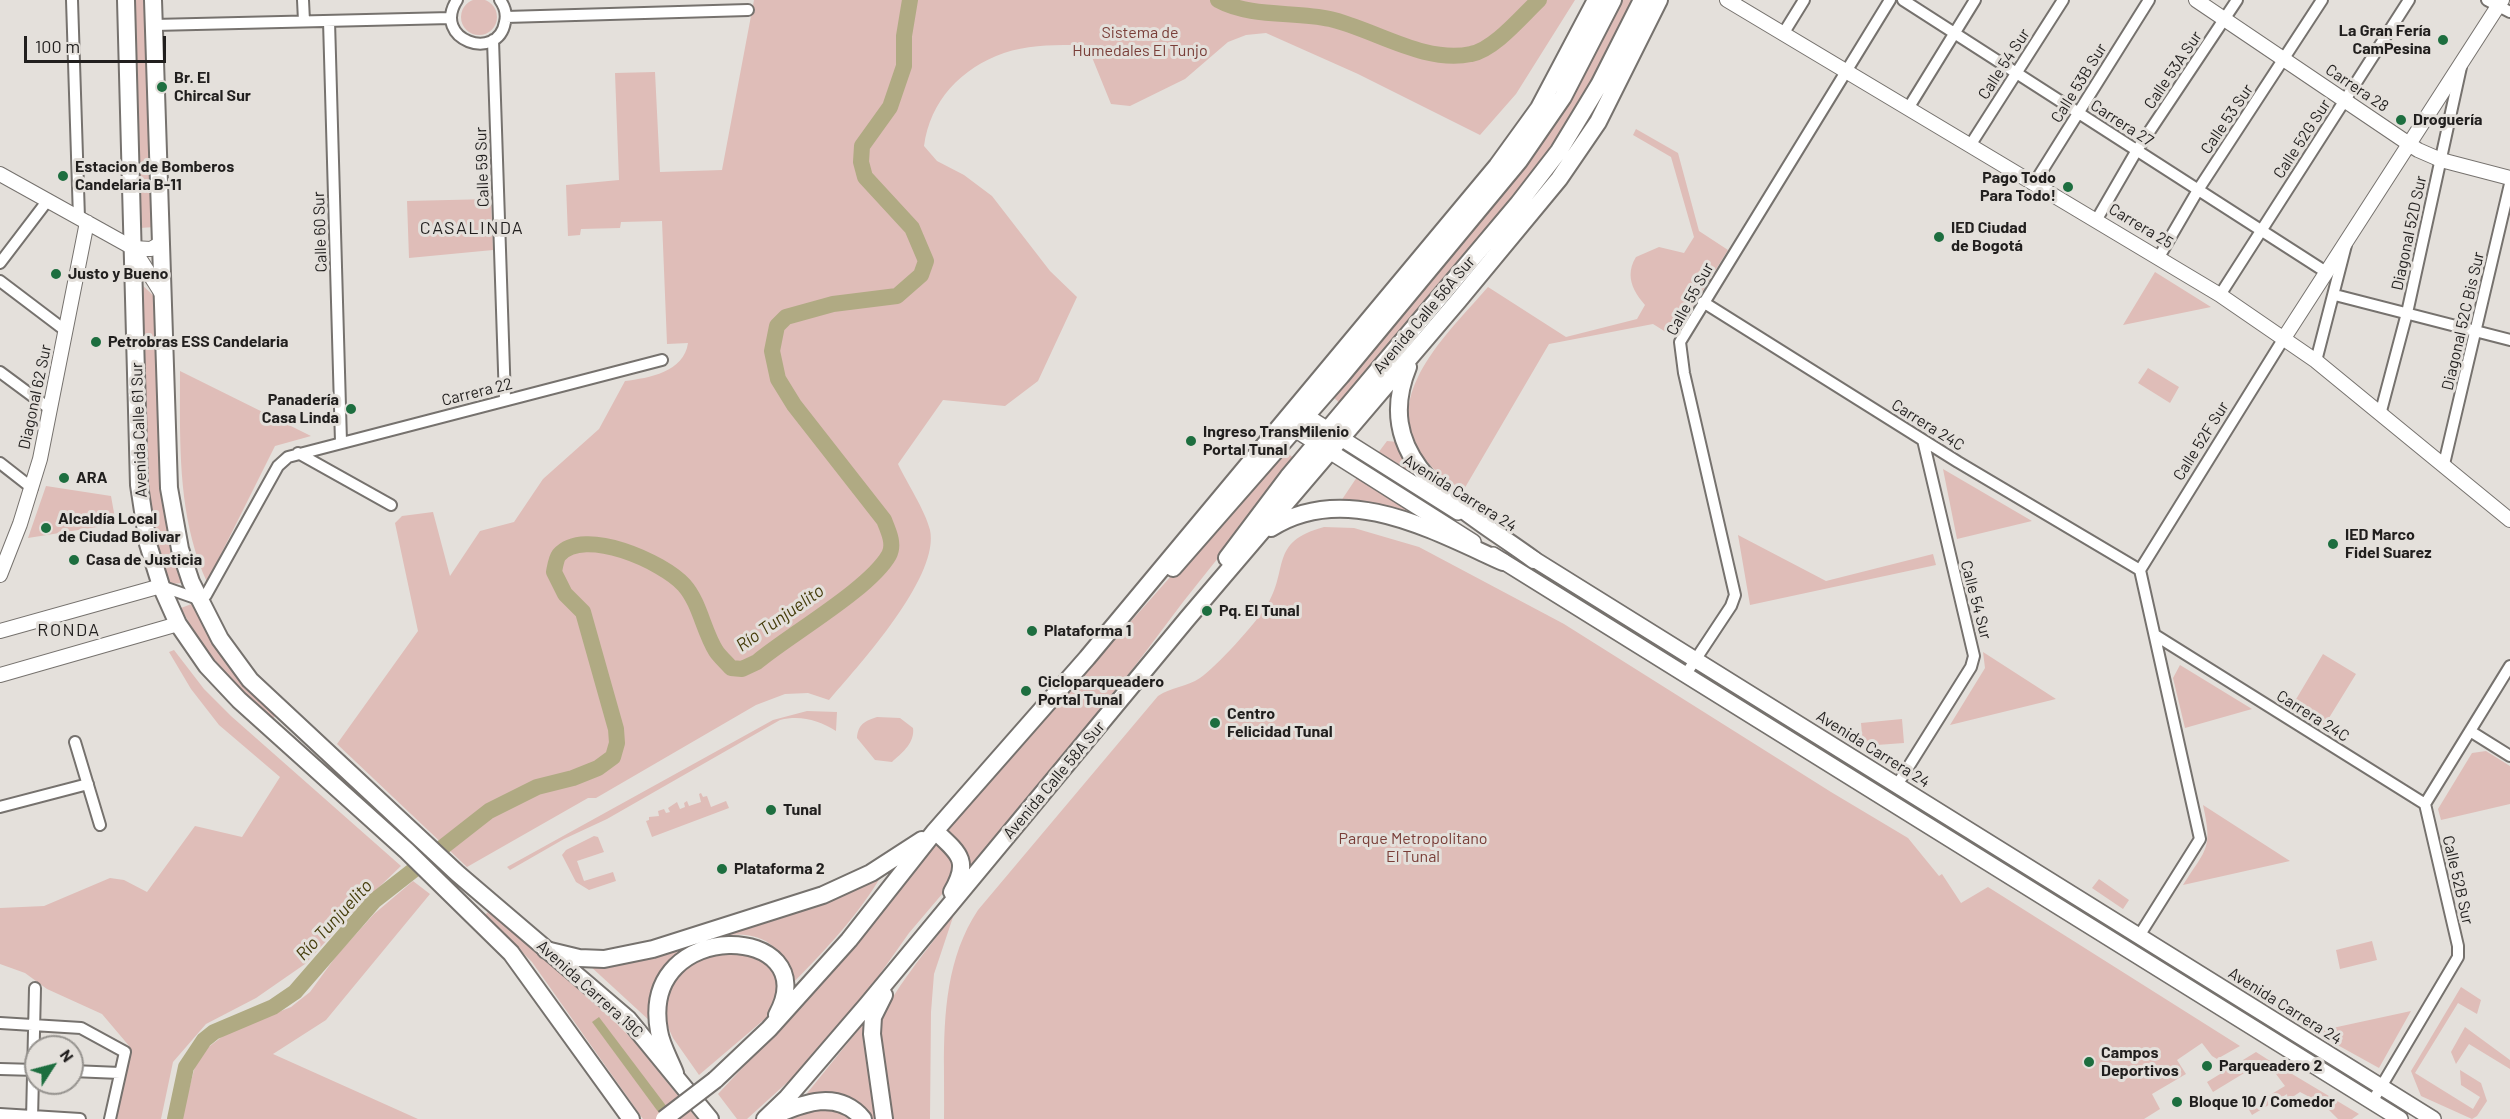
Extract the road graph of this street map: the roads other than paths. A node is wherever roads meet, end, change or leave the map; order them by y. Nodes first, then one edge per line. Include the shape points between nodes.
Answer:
1 (72, 0) edge
2 (126, 0) edge
3 (153, 0) edge
4 (303, 0) edge
5 (457, 0) edge
6 (500, 0) edge
7 (652, 0) edge
8 (1596, 0) edge
9 (1613, 0) edge
10 (1642, 0) edge
11 (1659, 0) edge
12 (1727, 0) edge
13 (1804, 0) edge
14 (1890, 0) edge
15 (1903, 0) edge
16 (1974, 0) edge
17 (2063, 0) edge
18 (2149, 0) edge
19 (2196, 0) edge
20 (2237, 0) edge
21 (2322, 0) edge
22 (2409, 0) edge
23 (2499, 5) edge
24 (747, 10) dead end
25 (652, 13) junction
26 (506, 17) junction
27 (451, 18) junction
28 (2225, 19) junction
29 (304, 21) junction
30 (329, 21) junction
31 (154, 25) junction
32 (1954, 33) junction
33 (1783, 34) junction
34 (493, 40) junction
35 (2285, 59) junction
36 (2463, 60) junction
37 (1845, 71) junction
38 (2016, 73) junction
39 (1611, 99) junction
40 (2345, 100) junction
41 (1909, 107) junction
42 (2078, 113) junction
43 (1576, 125) junction
44 (2408, 143) junction
45 (1971, 144) junction
46 (2137, 150) junction
47 (2441, 160) junction
48 (0, 174) edge
49 (2510, 178) edge
50 (2035, 182) junction
51 (2510, 184) edge
52 (2198, 190) junction
53 (48, 200) junction
54 (1466, 203) junction
55 (2097, 219) junction
56 (83, 220) junction
57 (2261, 230) junction
58 (2348, 237) junction
59 (161, 243) junction
60 (1450, 245) junction
61 (133, 248) junction
62 (2159, 257) junction
63 (0, 263) edge
64 (2326, 272) junction
65 (0, 281) edge
66 (163, 295) junction
67 (2220, 295) junction
68 (2335, 295) junction
69 (1703, 302) junction
70 (2408, 313) junction
71 (66, 331) junction
72 (2477, 331) junction
73 (2284, 338) junction
74 (2510, 340) edge
75 (1418, 348) junction
76 (662, 360) dead end
77 (2316, 361) junction
78 (0, 372) edge
79 (505, 400) junction
80 (50, 409) junction
81 (2381, 411) junction
82 (1300, 412) junction
83 (1289, 425) junction
84 (1923, 440) junction
85 (1329, 441) junction
86 (341, 442) junction
87 (298, 453) junction
88 (0, 463) edge
89 (2444, 464) junction
90 (32, 488) junction
91 (391, 505) dead end
92 (2510, 519) edge
93 (1255, 539) junction
94 (1534, 560) junction
95 (1503, 562) junction
96 (2, 565) edge
97 (2140, 570) junction
98 (160, 586) junction
99 (198, 599) junction
100 (1187, 619) junction
101 (178, 624) junction
102 (0, 631) edge
103 (2155, 634) junction
104 (1695, 660) junction
105 (2510, 666) edge
106 (1686, 674) junction
107 (0, 675) edge
108 (2470, 731) junction
109 (75, 742) dead end
110 (2510, 756) edge
111 (88, 784) junction
112 (1897, 785) junction
113 (2425, 804) junction
114 (0, 807) edge
115 (100, 825) dead end
116 (936, 831) junction
117 (457, 873) joint
118 (444, 886) joint
119 (932, 927) junction
120 (2139, 936) junction
121 (546, 950) junction
122 (898, 968) junction
123 (35, 987) dead end
124 (0, 1023) edge
125 (34, 1025) junction
126 (769, 1029) junction
127 (34, 1035) edge
128 (0, 1069) edge
129 (24, 1070) edge
130 (84, 1071) edge
131 (120, 1072) junction
132 (675, 1073) junction
133 (2381, 1087) junction
134 (33, 1095) edge
135 (2372, 1102) junction
136 (0, 1114) edge
137 (32, 1117) edge
138 (80, 1119) edge
139 (110, 1119) edge
140 (631, 1119) edge
141 (664, 1119) edge
142 (710, 1119) edge
143 (766, 1119) edge
144 (863, 1119) edge
145 (884, 1119) edge
146 (2400, 1119) edge
147 (2433, 1119) edge

1 - 56 street, Diagonal 62 Sur
2 - 61 main road, Avenida Calle 61 Sur
3 - 31 main road, Avenida Calle 61 Sur
4 - 29 street
5 - 27 street
6 - 26 street
7 - 25 street
8 - 54 main road via 1539,108
9 - 60 main road, Avenida Calle 56A Sur via 1552,116
10 - 43 main road, Avenida Calle 56A Sur
11 - 39 main road, Avenida Calle 56A Sur
12 - 33 street, Carrera 25
13 - 33 street
14 - 37 street, Calle 55 Sur
15 - 32 street, Carrera 27
16 - 32 street
17 - 38 street, Calle 54 Sur
18 - 42 street, Calle 53B Sur
19 - 28 street, Carrera 28
20 - 28 street, Calle 53A Sur
21 - 35 street, Calle 53 Sur
22 - 40 street, Calle 52G Sur
23 - 36 street, Calle 52F Sur
24 - 25 street
25 - 26 street
26 - 34 street via 504,28
27 - 30 street
27 - 34 street via 462,39 477,44
28 - 35 street, Carrera 28
28 - 46 street, Calle 53A Sur
29 - 30 street
29 - 31 street
30 - 86 street, Calle 60 Sur
31 - 59 main road, Avenida Calle 61 Sur
32 - 38 street, Carrera 27
32 - 41 street
33 - 37 street, Carrera 25
34 - 79 street, Calle 59 Sur
35 - 40 street, Carrera 28
35 - 52 street, Calle 53 Sur
36 - 44 street, Calle 52F Sur
36 - 47 street, Diagonal 52D Sur
37 - 41 street, Carrera 25
37 - 69 street, Calle 55 Sur
38 - 42 street, Carrera 27
38 - 45 street, Calle 54 Sur
39 - 43 main road
39 - 75 main road, Avenida Calle 56A Sur via 1565,171
40 - 44 street, Carrera 28
40 - 57 street, Calle 52G Sur
41 - 45 street, Carrera 25
42 - 46 street, Carrera 27
42 - 50 street, Calle 53B Sur
43 - 85 main road, Avenida Calle 56A Sur
44 - 47 street, Carrera 28
44 - 58 street, Calle 52F Sur
45 - 50 street, Carrera 25
46 - 52 street, Carrera 27
46 - 55 street, Calle 53A Sur
47 - 49 street, Carrera 28
47 - 70 street, Diagonal 52D Sur
48 - 53 street
50 - 55 street, Carrera 25
51 - 72 street, Diagonal 52C Bis Sur
52 - 57 street, Carrera 27
52 - 62 street, Calle 53 Sur
53 - 56 street
53 - 63 street
54 - 60 main road
54 - 82 main road
55 - 62 street, Carrera 25
56 - 61 street
56 - 71 street, Diagonal 62 Sur
57 - 64 street, Carrera 27
57 - 67 street, Calle 52G Sur
58 - 64 street, Calle 52F Sur
58 - 68 street
59 - 61 street via 151,249
59 - 66 main road, Avenida Calle 61 Sur
60 - 82 main road, Avenida Calle 56A Sur
61 - 66 street
61 - 98 main road, Avenida Calle 61 Sur via 140,484 148,544
62 - 67 street, Carrera 25
64 - 73 street, Calle 52F Sur
65 - 71 street
66 - 99 main road, Avenida Calle 61 Sur via 169,488 180,549
67 - 73 street, Carrera 25
68 - 70 street
68 - 77 street
69 - 84 street, Carrera 24C
69 - 104 street, Calle 55 Sur via 1683,336 1680,351 1735,595
70 - 72 street
70 - 81 street, Diagonal 52D Sur
71 - 80 street, Diagonal 62 Sur
72 - 74 street
72 - 89 street, Diagonal 52C Bis Sur
73 - 77 street, Carrera 25
73 - 97 street, Calle 52F Sur
75 - 85 main road, Avenida Calle 56A Sur
75 - 94 main road via 1398,397 1398,420 1408,454 1440,491
76 - 79 street, Carrera 22
77 - 81 street, Carrera 25
78 - 80 street
79 - 86 street, Carrera 22
80 - 90 street, Diagonal 62 Sur
81 - 89 street, Carrera 25
82 - 83 main road
82 - 85 main road, Avenida Carrera 24
83 - 85 main road, Avenida Carrera 24
83 - 116 main road
84 - 97 street, Carrera 24C
84 - 112 street, Calle 54 Sur via 1974,656 1971,667
85 - 93 main road, Avenida Calle 58A Sur
85 - 94 main road, Avenida Carrera 24
85 - 95 main road, Avenida Carrera 24
85 - 100 main road, Avenida Calle 56A Sur via 1245,531
86 - 87 street, Carrera 22
87 - 91 street
87 - 99 street via 278,465 209,592
88 - 90 street
89 - 92 street, Carrera 25
90 - 96 street, Diagonal 62 Sur
93 - 95 main road via 1301,513 1330,507 1350,508 1415,524
93 - 100 main road, Avenida Calle 58A Sur
94 - 104 main road, Avenida Carrera 24
95 - 106 main road, Avenida Carrera 24
97 - 103 street
98 - 99 street
98 - 101 main road, Avenida Calle 61 Sur
98 - 102 street
99 - 117 main road, Avenida Calle 61 Sur via 220,639 255,686
100 - 119 main road, Avenida Calle 58A Sur
101 - 107 street
101 - 118 main road, Avenida Calle 61 Sur via 228,690
103 - 113 street, Carrera 24C
103 - 120 street via 2200,839
104 - 106 street, Calle 55 Sur
104 - 112 main road, Avenida Carrera 24
105 - 108 street
106 - 135 main road, Avenida Carrera 24
108 - 110 street
108 - 113 street
109 - 111 street
111 - 114 street
111 - 115 street
112 - 120 main road, Avenida Carrera 24
113 - 133 street, Calle 52B Sur via 2458,957
116 - 119 main road via 957,852 963,867
116 - 121 main road via 871,873 823,896 653,949 604,959
116 - 126 main road via 849,939
117 - 121 main road, Avenida Carrera 19C
118 - 140 main road, Avenida Carrera 19C via 519,961
119 - 122 main road, Avenida Calle 58A Sur
120 - 133 main road, Avenida Carrera 24
121 - 132 main road, Avenida Carrera 19C via 628,1019
122 - 143 main road, Avenida Calle 58A Sur
122 - 145 main road via 872,1024
123 - 125 street
124 - 125 street
125 - 127 street
125 - 131 street via 81,1028 125,1052
126 - 132 main road via 785,996 784,974 777,963 764,951 750,946 725,944 700,949 669,974 659,1003 659,1032
126 - 141 main road, bridge via 715,1080
128 - 129 street
130 - 131 street
131 - 139 street
132 - 142 main road, Avenida Carrera 19C
133 - 135 street, Calle 52B Sur
133 - 147 main road, Avenida Carrera 24
134 - 137 street
135 - 146 main road, Avenida Carrera 24
136 - 137 street
137 - 138 street
143 - 144 main road via 804,1104 834,1100 854,1109

